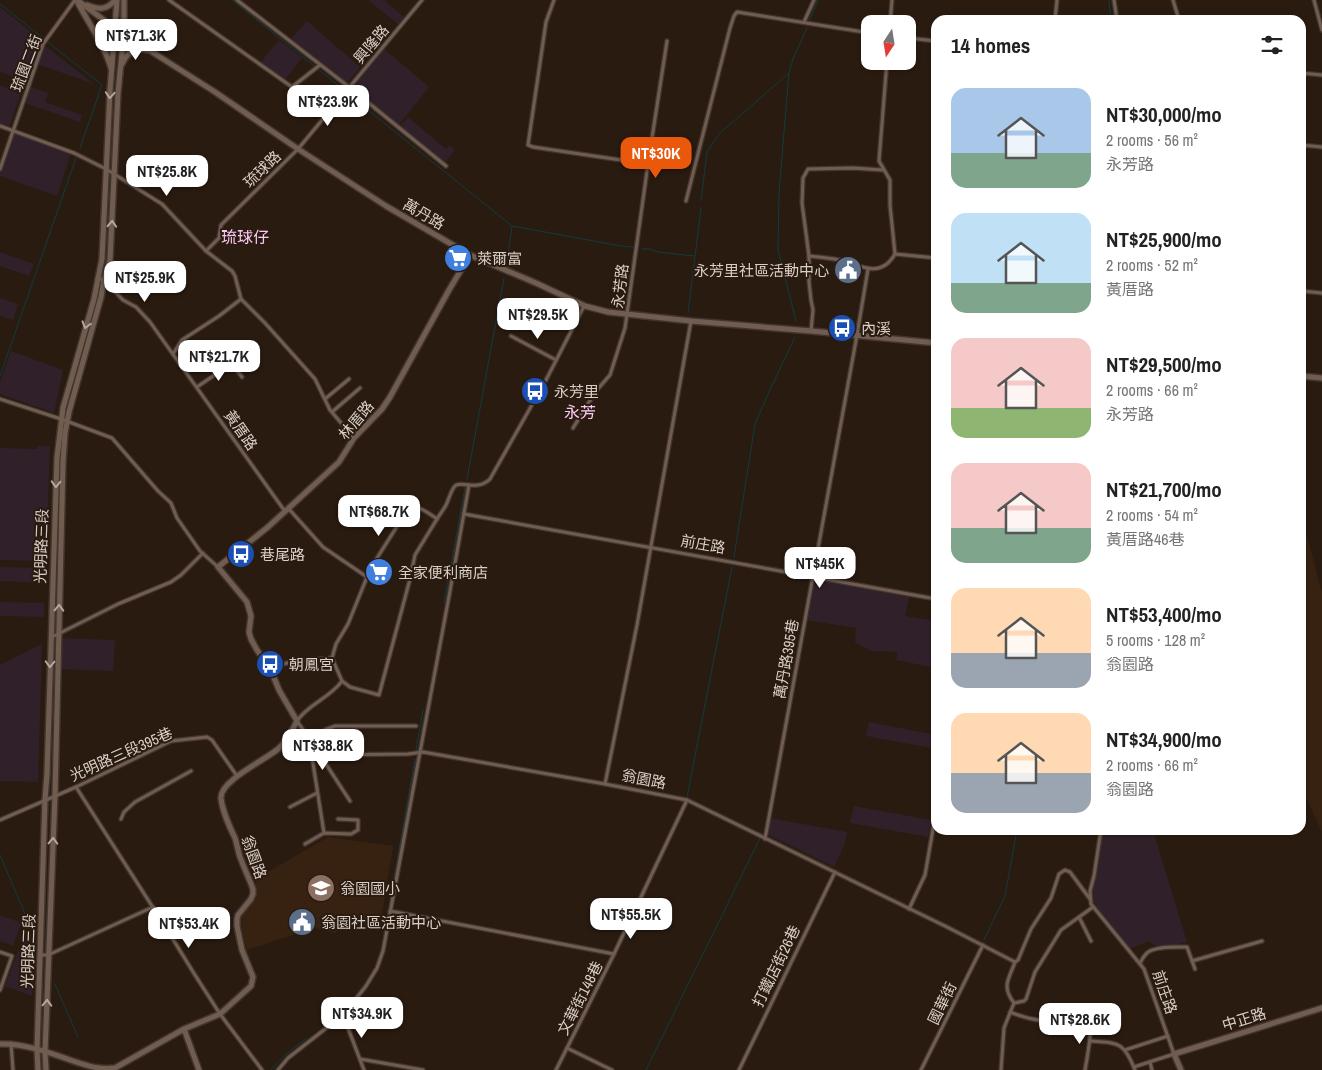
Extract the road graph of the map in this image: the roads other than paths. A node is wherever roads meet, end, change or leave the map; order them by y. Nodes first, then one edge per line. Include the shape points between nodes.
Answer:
1 (76, 0) edge
2 (116, 0) edge
3 (124, 0) edge
4 (169, 0) edge
5 (237, 0) edge
6 (422, 0) edge
7 (554, 0) edge
8 (814, 0) edge
9 (892, 0) edge
10 (1057, 0) edge
11 (1114, 0) edge
12 (1174, 0) edge
13 (1314, 0) edge
14 (891, 15) edge
15 (1056, 15) edge
16 (1116, 15) edge
17 (1178, 15) edge
18 (804, 23) junction
19 (116, 29) junction
20 (1322, 30) edge
21 (861, 32) edge
22 (124, 33) junction
23 (916, 39) edge
24 (931, 40) edge
25 (668, 41) dead end
26 (152, 52) junction
27 (317, 67) junction
28 (886, 70) edge
29 (112, 72) junction
30 (120, 72) junction
31 (1306, 73) edge
32 (1322, 74) edge
33 (347, 90) junction
34 (0, 126) edge
35 (14, 131) junction
36 (1306, 145) edge
37 (1322, 147) edge
38 (298, 149) junction
39 (648, 164) junction
40 (446, 166) dead end
41 (0, 169) edge
42 (106, 169) junction
43 (884, 170) junction
44 (114, 174) junction
45 (686, 202) dead end
46 (206, 250) junction
47 (895, 254) junction
48 (470, 255) junction
49 (809, 256) junction
50 (931, 258) edge
51 (868, 269) junction
52 (97, 278) junction
53 (104, 280) junction
54 (1306, 291) edge
55 (1322, 293) edge
56 (241, 299) junction
57 (585, 306) junction
58 (628, 314) junction
59 (691, 321) junction
60 (811, 330) junction
61 (511, 336) dead end
62 (857, 336) junction
63 (931, 343) edge
64 (173, 354) junction
65 (556, 360) junction
66 (1306, 376) edge
67 (242, 377) dead end
68 (1322, 378) edge
69 (349, 379) dead end
70 (197, 387) junction
71 (360, 388) dead end
72 (0, 398) edge
73 (324, 398) junction
74 (332, 412) junction
75 (61, 419) junction
76 (67, 422) junction
77 (574, 428) dead end
78 (354, 438) junction
79 (469, 485) junction
80 (286, 509) junction
81 (464, 514) junction
82 (437, 519) junction
83 (651, 548) junction
84 (203, 553) junction
85 (218, 567) junction
86 (367, 577) junction
87 (813, 577) junction
88 (931, 598) edge
89 (59, 634) junction
90 (51, 638) junction
91 (332, 658) junction
92 (270, 668) junction
93 (342, 681) junction
94 (297, 721) junction
95 (416, 726) dead end
96 (309, 738) junction
97 (420, 752) junction
98 (320, 755) junction
99 (191, 771) dead end
100 (237, 777) junction
101 (605, 784) junction
102 (76, 787) junction
103 (317, 793) junction
104 (55, 795) junction
105 (45, 800) junction
106 (350, 801) dead end
107 (689, 801) junction
108 (290, 807) dead end
109 (121, 819) dead end
110 (338, 819) dead end
111 (0, 820) edge
112 (324, 833) junction
113 (932, 835) edge
114 (1100, 835) edge
115 (765, 839) junction
116 (305, 844) dead end
117 (834, 872) junction
118 (1090, 899) junction
119 (153, 907) junction
120 (1093, 907) junction
121 (909, 909) junction
122 (390, 911) junction
123 (1080, 917) junction
124 (1091, 941) dead end
125 (1262, 941) dead end
126 (983, 945) junction
127 (0, 952) edge
128 (48, 954) junction
129 (614, 954) junction
130 (40, 955) junction
131 (1192, 961) junction
132 (1015, 962) junction
133 (1140, 963) junction
134 (1195, 969) dead end
135 (0, 990) edge
136 (1014, 1002) junction
137 (1322, 1008) edge
138 (1010, 1012) junction
139 (220, 1014) junction
140 (343, 1015) junction
141 (184, 1029) junction
142 (1168, 1036) junction
143 (1090, 1041) junction
144 (11, 1043) junction
145 (0, 1044) edge
146 (567, 1048) junction
147 (37, 1050) junction
148 (1125, 1050) junction
149 (45, 1052) junction
150 (1174, 1054) junction
151 (360, 1058) junction
152 (1150, 1062) junction
153 (1135, 1068) edge
154 (12, 1070) edge
155 (38, 1070) edge
156 (46, 1070) edge
157 (199, 1070) edge
158 (262, 1070) edge
159 (278, 1070) edge
160 (364, 1070) edge
161 (423, 1070) edge
162 (556, 1070) edge
163 (612, 1070) edge
164 (739, 1070) edge
165 (921, 1070) edge
166 (1001, 1070) edge
167 (1086, 1070) edge
168 (1152, 1070) edge
169 (1181, 1070) edge

1 - 2 street via 99,9 107,8
1 - 19 street, 萬丹路
1 - 29 street via 103,48
1 - 35 street, 琉園二街 via 43,44
2 - 19 street, 光明路三段
3 - 22 street, 光明路三段
4 - 27 street via 292,88
5 - 27 street
6 - 33 street, 興隆路
7 - 39 street via 546,22 528,145
8 - 18 street
9 - 14 street
10 - 15 street
11 - 16 street
12 - 17 street
13 - 20 street
18 - 21 street
18 - 45 street via 735,13
19 - 22 street, 萬丹路
19 - 29 street, 光明路三段
22 - 26 street, 萬丹路
22 - 30 street, 光明路三段
23 - 24 street
25 - 39 street, 永芳路
26 - 30 street via 134,50 128,54
26 - 38 street, 萬丹路
27 - 33 street
28 - 43 street via 879,160
29 -> 42 street, 光明路三段
30 - 44 street, 光明路三段
31 - 32 street
33 - 38 street, 興隆路
33 - 40 street
34 - 35 street
35 - 41 street, 琉園二街
35 - 42 street via 74,153
36 - 37 street
38 - 46 street, 琉球路 via 221,225 219,238
38 - 48 street, 萬丹路
39 - 58 street, 永芳路
42 - 44 street
42 - 52 street, 光明路三段 via 103,247
43 - 47 street via 890,180
43 - 49 street via 805,172 802,203
44 - 46 street via 166,208
53 -> 44 street, 光明路三段 via 110,260
46 - 56 street via 232,271
47 - 50 street
47 - 51 street via 883,267
48 - 57 street, 萬丹路
48 - 78 street, 林厝路 via 390,398
49 - 51 street via 843,260
49 - 60 street via 813,310
51 - 62 street, 萬丹路395巷
52 - 53 street
52 -> 75 street, 光明路三段
53 - 64 street, 黃厝路 via 150,322
53 - 76 street, 光明路三段
54 - 55 street
56 - 64 street via 182,340
56 - 73 street via 315,378
57 - 58 street, 萬丹路
57 - 65 street
58 - 59 street, 萬丹路
58 - 77 street, 永芳路 via 610,375 596,391
59 - 60 street, 萬丹路
59 - 83 street
60 - 62 street, 萬丹路
61 - 65 street
62 - 63 street, 萬丹路
62 - 87 street, 萬丹路395巷
64 - 70 street, 黃厝路
65 - 79 street via 490,479
66 - 68 street
67 - 70 street via 229,364
69 - 73 street
70 - 80 street, 黃厝路
71 - 74 street
72 - 75 street
73 - 74 street
74 - 78 street
75 - 76 street
75 -> 90 street, 光明路三段 via 56,458
76 - 84 street via 112,438 171,503 177,518
89 -> 76 street, 光明路三段
78 - 80 street, 林厝路 via 339,462
79 - 81 street
79 - 82 street via 454,487
80 - 85 street, 林厝路
80 - 86 street, 黃厝路 via 323,547
81 - 83 street, 前庄路
81 - 97 street
82 - 86 street via 417,507 408,509
82 - 93 street via 413,560 378,695 350,687
83 - 87 street, 前庄路
83 - 101 street
84 - 85 street
84 - 89 street via 171,582
85 - 92 street via 247,602 251,639
86 - 91 street
87 - 88 street, 前庄路
87 - 115 street, 萬丹路395巷
89 - 90 street
89 - 104 street, 光明路三段
90 -> 105 street, 光明路三段
91 - 92 street via 294,661
91 - 93 street
92 - 94 street
93 - 94 street, 翁園路
94 - 96 street
94 - 100 street, 翁園路 via 278,749
95 - 96 street via 335,726
96 - 98 street
96 - 103 street via 304,740 312,758
97 - 98 street, 翁園路
97 - 101 street, 翁園路
97 - 122 street
98 - 106 street
99 - 109 street via 135,802
100 - 102 street, 光明路三段395巷 via 207,737 170,741
100 - 139 street, 翁園路 via 224,789 221,799 253,889 251,899 238,915 237,926 253,977 251,986
101 - 107 street, 翁園路
102 - 104 street, 光明路三段395巷
102 - 119 street
103 - 108 street
103 - 112 street
104 - 105 street
128 -> 104 street, 光明路三段
105 - 111 street
105 - 130 street, 光明路三段
107 - 115 street, 翁園路
107 - 129 street, 文華街148巷
110 - 112 street via 358,820 358,830 351,834
112 - 116 street
113 - 121 street via 925,876
114 - 118 street, 前庄路
115 - 117 street, 翁園路
117 - 121 street, 翁園路
117 - 164 street, 打鐵店街26巷
118 - 120 street, 前庄路
118 - 132 street via 1070,872 1065,870 1059,874 1050,898
119 - 128 street
119 - 139 street
120 - 123 street
120 - 133 street, 前庄路
121 - 126 street, 翁園路
122 - 129 street
122 - 140 street via 377,968
123 - 124 street
123 - 136 street via 1061,930 1034,972 1026,999
125 - 131 street
126 - 132 street, 翁園路
126 - 165 street, 國華街
127 - 135 street via 12,956
128 - 130 street
149 -> 128 street, 光明路三段
129 - 146 street, 文華街148巷
130 - 147 street, 光明路三段
131 - 133 street via 1188,946 1150,951
131 - 134 street
132 - 136 street via 1006,989
133 - 142 street, 前庄路
136 - 138 street
137 - 150 street, 中正路
138 - 143 street via 1046,1022 1091,1021
138 - 166 street via 1004,1028
139 - 141 street, 翁園路
139 - 158 street
140 - 151 street
140 - 159 street via 288,1058
141 - 149 street, 翁園路 via 106,1070
141 - 157 street
142 - 148 street
142 - 150 street, 前庄路
143 - 148 street via 1118,1044
143 - 167 street
144 - 145 street
144 - 147 street, 翁園路
144 - 154 street
146 - 162 street, 文華街148巷
146 - 163 street
147 - 149 street, 翁園路
147 - 155 street, 光明路三段
148 - 153 street
149 - 156 street, 光明路三段
150 - 152 street
150 - 169 street, 前庄路
151 - 160 street
151 - 161 street
152 - 153 street
152 - 168 street

